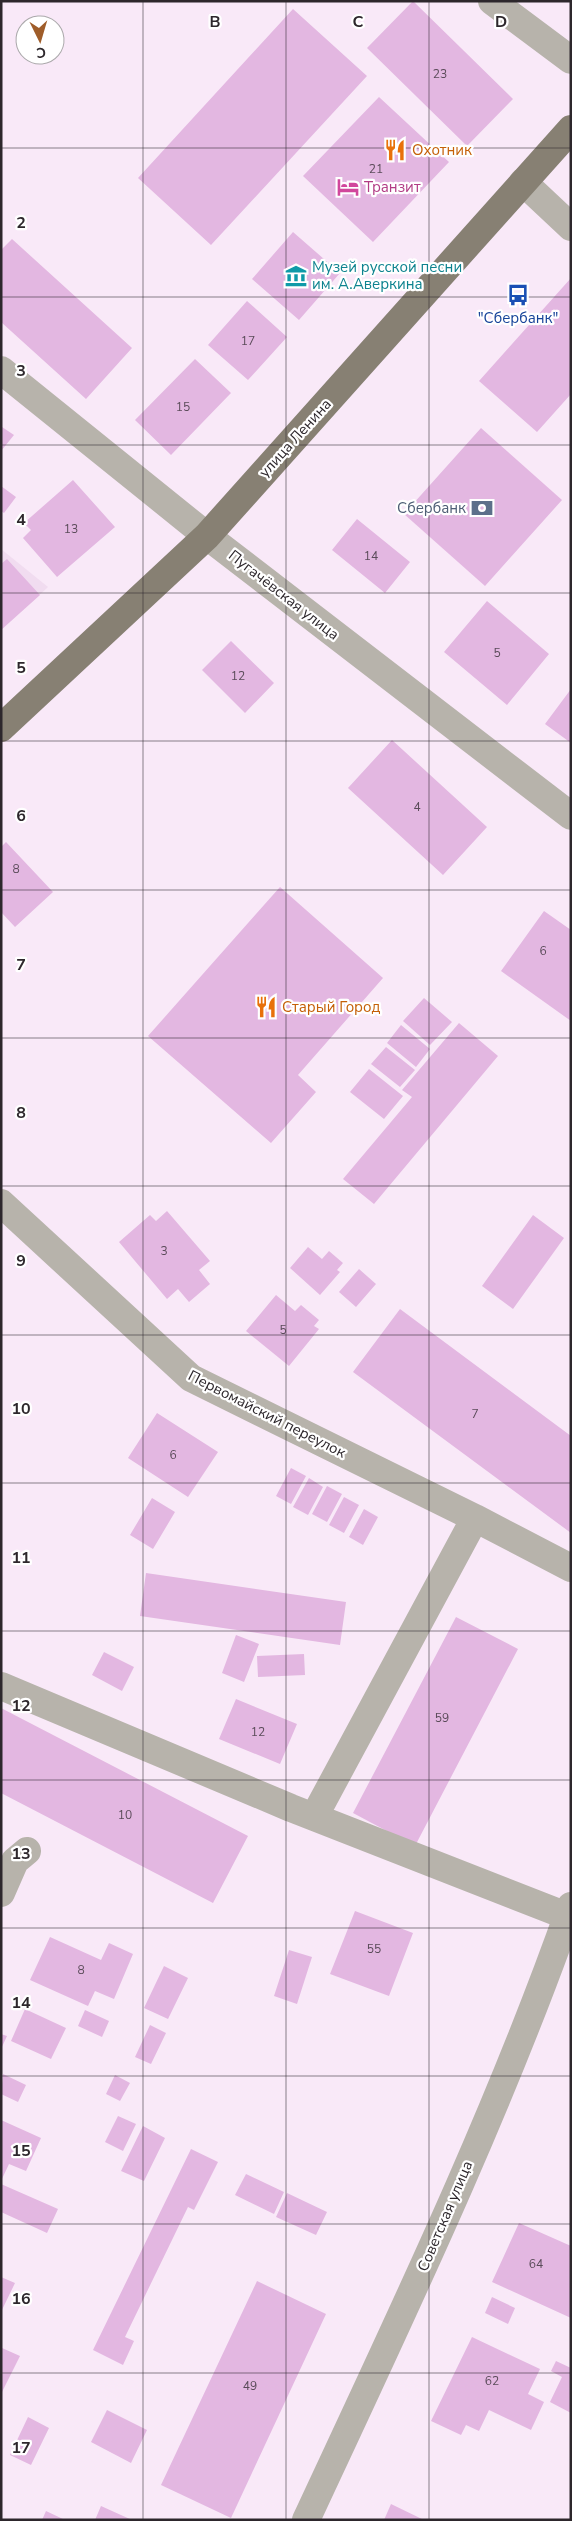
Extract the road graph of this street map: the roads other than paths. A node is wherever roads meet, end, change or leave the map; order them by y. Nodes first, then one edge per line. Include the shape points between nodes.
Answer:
1 (492, 1) edge
2 (571, 60) edge
3 (571, 129) edge
4 (524, 182) junction
5 (571, 227) edge
6 (1, 370) edge
7 (207, 536) junction
8 (1, 728) edge
9 (571, 816) edge
10 (1, 1203) edge
11 (475, 1518) junction
12 (571, 1568) edge
13 (1, 1686) edge
14 (314, 1818) junction
15 (27, 1851) dead end
16 (1, 1893) edge
17 (569, 1911) edge
18 (306, 2520) edge

1 - 2 street
3 - 4 main road, улица Ленина
4 - 5 street
4 - 7 main road, улица Ленина
6 - 7 street, Пугачёвская улица
7 - 8 main road, улица Ленина
7 - 9 street, Пугачёвская улица
10 - 11 street, Первомайский переулок via 191,1378
11 - 12 street, Первомайский переулок
11 - 14 street
13 - 14 street
14 - 17 street
15 - 16 street via 15,1861
17 - 18 street, Советская улица via 498,2094 418,2278

